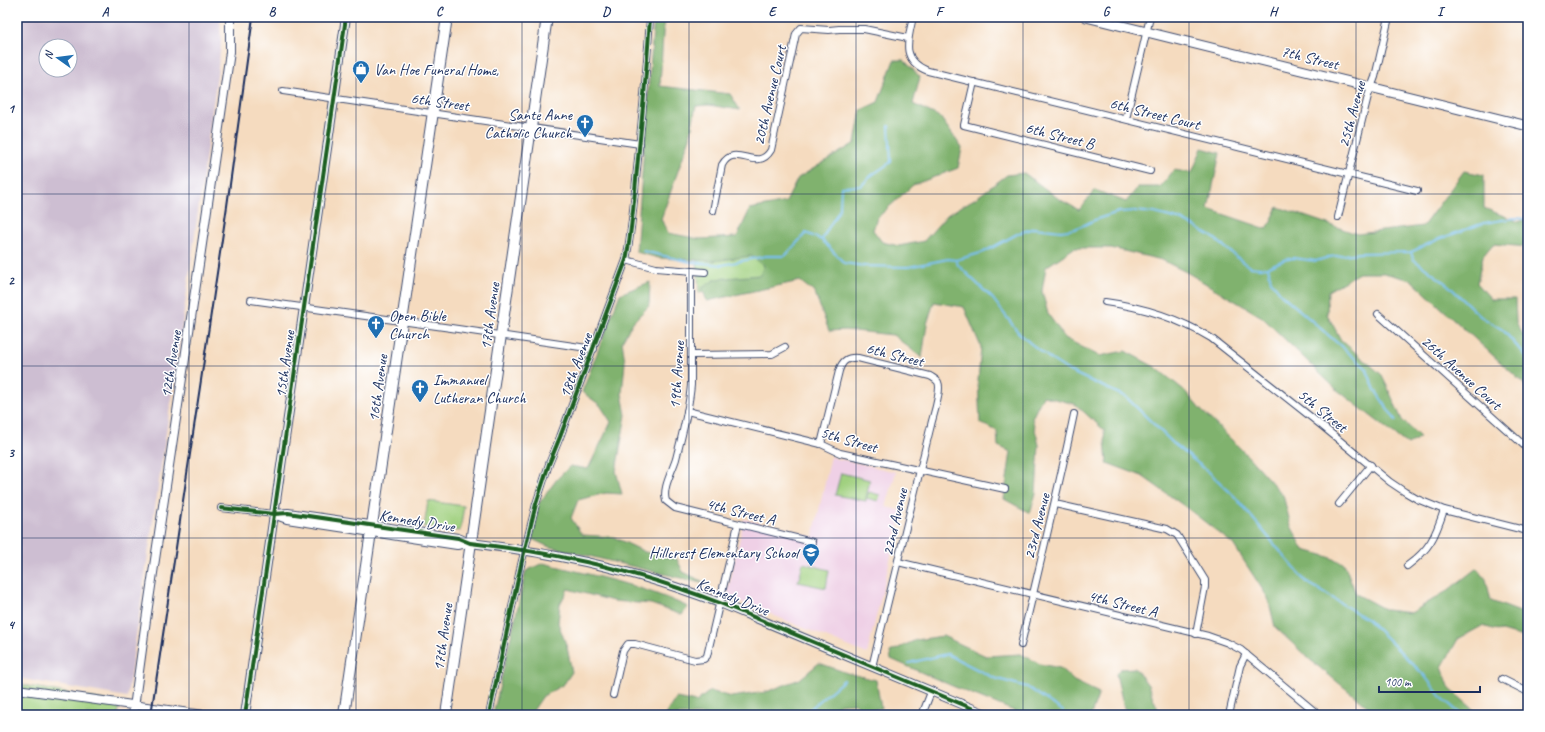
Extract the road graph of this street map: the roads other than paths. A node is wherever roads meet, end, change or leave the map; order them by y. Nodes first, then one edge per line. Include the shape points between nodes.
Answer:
1 (230, 17) edge
2 (346, 17) edge
3 (447, 17) edge
4 (547, 17) edge
5 (650, 17) edge
6 (913, 17) edge
7 (1086, 17) edge
8 (1150, 17) edge
9 (1389, 17) edge
10 (1147, 32) junction
11 (908, 38) junction
12 (974, 82) junction
13 (1371, 88) junction
14 (283, 91) dead end
15 (334, 99) junction
16 (432, 113) junction
17 (1126, 119) junction
18 (1528, 126) edge
19 (531, 128) junction
20 (640, 144) junction
21 (1150, 170) dead end
22 (1349, 174) junction
23 (1418, 191) dead end
24 (713, 211) dead end
25 (1338, 218) dead end
26 (626, 260) junction
27 (691, 272) junction
28 (705, 272) dead end
29 (251, 300) dead end
30 (1105, 302) dead end
31 (305, 308) junction
32 (1378, 314) dead end
33 (402, 321) junction
34 (501, 335) junction
35 (786, 347) dead end
36 (594, 350) junction
37 (692, 355) junction
38 (938, 384) joint
39 (687, 411) junction
40 (1074, 414) dead end
41 (821, 444) junction
42 (1528, 449) edge
43 (1371, 465) junction
44 (920, 471) junction
45 (1005, 489) dead end
46 (666, 501) joint
47 (1055, 504) junction
48 (1339, 504) dead end
49 (221, 508) dead end
50 (1444, 510) junction
51 (274, 514) junction
52 (738, 524) junction
53 (371, 528) junction
54 (1528, 531) edge
55 (812, 542) dead end
56 (470, 543) junction
57 (525, 550) junction
58 (898, 562) junction
59 (1407, 566) dead end
60 (1033, 594) junction
61 (720, 603) junction
62 (1196, 634) junction
63 (1021, 644) dead end
64 (1246, 654) junction
65 (872, 667) junction
66 (1502, 679) dead end
67 (17, 689) edge
68 (931, 692) junction
69 (1528, 692) edge
70 (613, 695) dead end
71 (134, 705) junction
72 (1317, 714) edge
73 (133, 715) edge
74 (204, 715) edge
75 (245, 715) edge
76 (344, 715) edge
77 (446, 715) edge
78 (489, 715) edge
79 (922, 715) edge
80 (988, 715) edge
81 (1229, 715) edge

1 - 71 street, 12th Avenue via 228,59
2 - 15 street, 15th Avenue
3 - 16 main road, 16th Avenue
4 - 19 main road, 17th Avenue
5 - 20 street, 18th Avenue
6 - 11 street, 6th Street Court
7 - 10 main road, 7th Street
8 - 10 street
9 - 13 street, 25th Avenue
10 - 13 main road, 7th Street
10 - 17 street
11 - 12 street, 6th Street Court via 909,58 918,67
11 - 24 street, 20th Avenue Court via 856,29 798,30 771,150 762,160 735,155 724,160
12 - 17 street, 6th Street Court
12 - 21 street, 6th Street B via 964,124
13 - 18 main road, 7th Street
13 - 22 street, 25th Avenue
14 - 15 street, 6th Street
15 - 16 street, 6th Street
15 - 31 street, 15th Avenue
16 - 19 street, 6th Street
16 - 33 main road, 16th Avenue
17 - 22 street, 6th Street Court
19 - 20 street, 6th Street
19 - 34 main road, 17th Avenue
20 - 26 street, 18th Avenue
22 - 23 street, 6th Street Court
22 - 25 street, 25th Avenue
26 - 27 street via 656,268
26 - 36 street, 18th Avenue
27 - 28 street
27 - 37 street, 19th Avenue
29 - 31 street
30 - 43 street, 5th Street via 1141,308 1166,316 1211,338
31 - 33 street
31 - 51 street, 15th Avenue
32 - 42 street, 26th Avenue Court
33 - 34 street
33 - 53 main road, 16th Avenue
34 - 36 street
34 - 56 main road, 17th Avenue
35 - 37 street via 772,354
36 - 57 street, 18th Avenue via 549,464
37 - 39 street, 19th Avenue via 692,385
38 - 41 street, 6th Street via 930,376 858,358 844,361 838,371
38 - 44 street, 22nd Avenue via 939,391
39 - 41 street, 5th Street
39 - 46 street, 19th Avenue via 676,460 667,484
40 - 47 street, 23rd Avenue
41 - 44 street, 5th Street via 840,453
43 - 48 street
43 - 50 street, 5th Street via 1405,492
44 - 45 street, 5th Street
44 - 58 street, 22nd Avenue
46 - 52 street, 4th Street A via 675,508
47 - 60 street, 23rd Avenue
47 - 62 street via 1172,531 1177,535 1205,580
49 - 51 street, Kennedy Drive
50 - 54 street, 5th Street
50 - 59 street via 1435,536 1427,549
51 - 53 street, Kennedy Drive via 288,513
51 - 75 street, 15th Avenue
52 - 55 street, 4th Street A
52 - 61 street
53 - 56 street, Kennedy Drive via 457,545
53 - 76 main road, 16th Avenue
56 - 57 street, Kennedy Drive
56 - 77 main road, 17th Avenue
57 - 61 street, Kennedy Drive via 632,574
57 - 78 street, 18th Avenue
58 - 60 street, 4th Street A
58 - 65 street, 22nd Avenue
60 - 62 street, 4th Street A
60 - 63 street, 23rd Avenue
61 - 65 street, Kennedy Drive
61 - 70 street via 709,653 704,659 695,660 628,644 623,651
62 - 64 street, 4th Street A via 1228,643
64 - 72 street, 4th Street A
64 - 81 street via 1240,666
65 - 68 street, Kennedy Drive
66 - 69 street
67 - 71 street
68 - 79 street
68 - 80 street, Kennedy Drive
71 - 73 street, 12th Avenue
71 - 74 street

